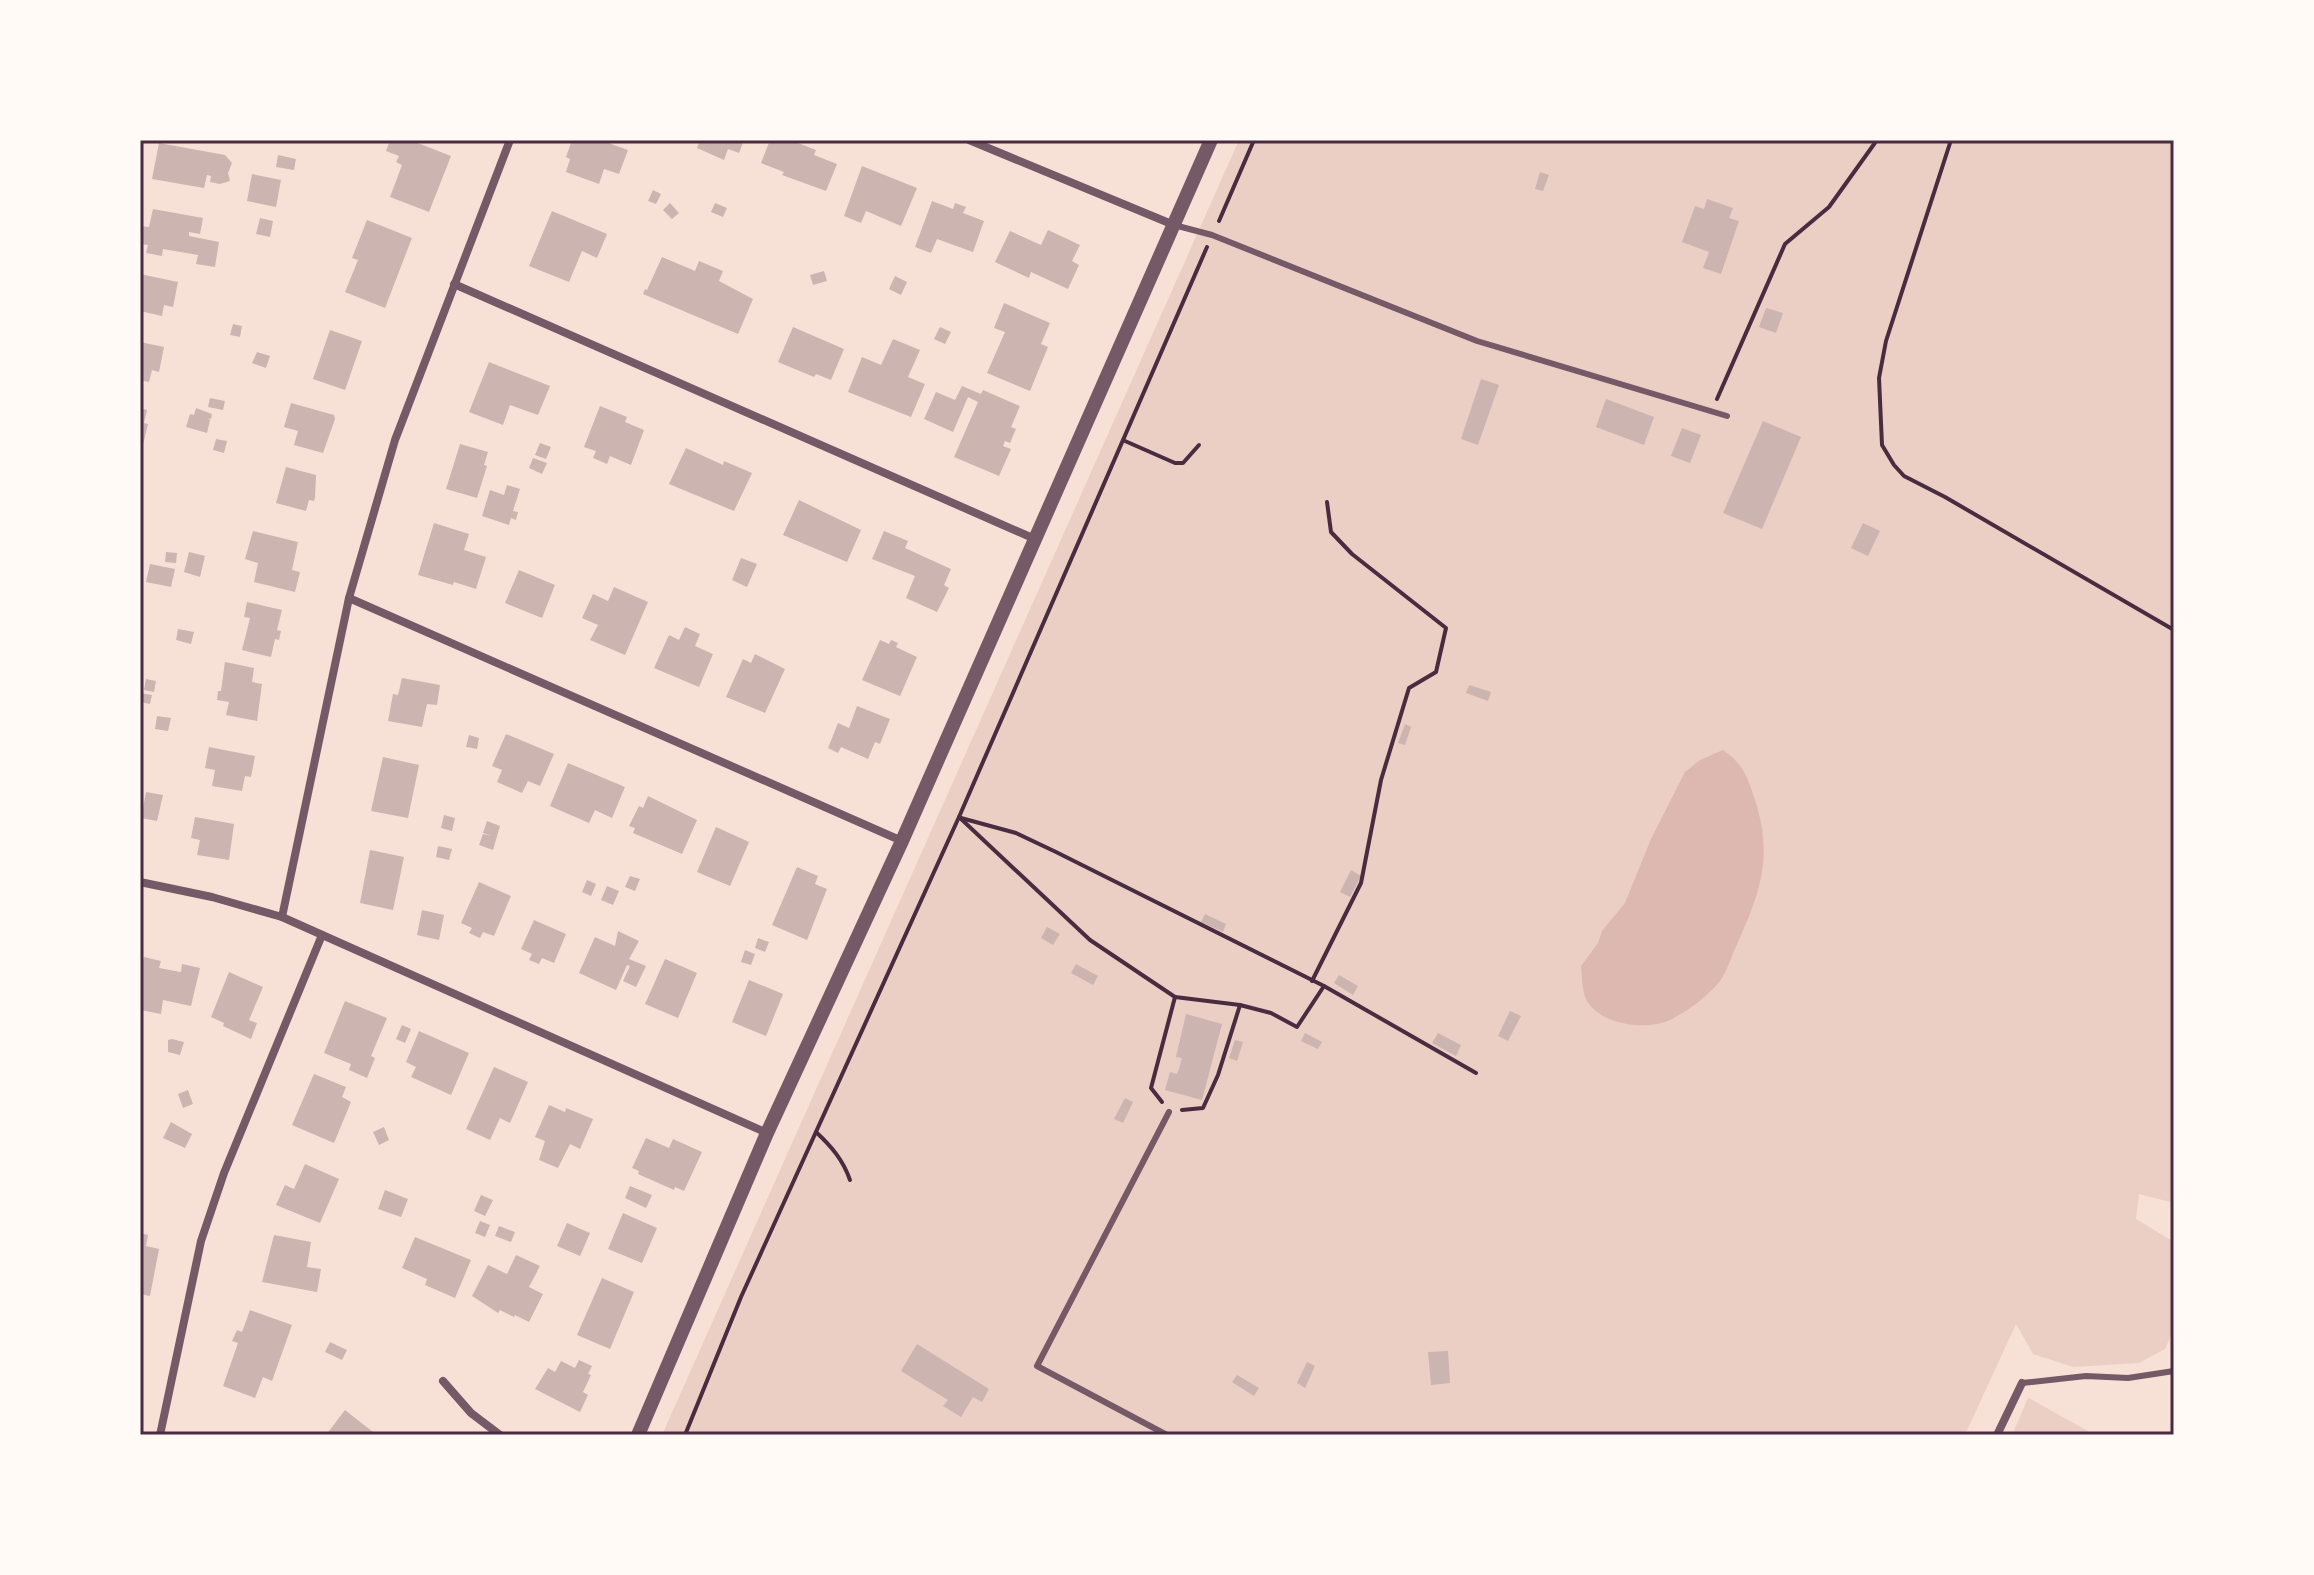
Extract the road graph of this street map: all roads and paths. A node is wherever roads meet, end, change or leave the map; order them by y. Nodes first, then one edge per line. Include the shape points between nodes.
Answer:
1 (510, 140) edge
2 (969, 140) edge
3 (1211, 140) edge
4 (1254, 140) edge
5 (1877, 140) edge
6 (1951, 140) edge
7 (1174, 225) junction
8 (1212, 235) junction
9 (454, 284) junction
10 (1711, 411) junction
11 (1727, 416) dead end
12 (1125, 441) junction
13 (1199, 445) dead end
14 (1327, 502) dead end
15 (1036, 539) junction
16 (349, 598) junction
17 (2174, 630) edge
18 (959, 817) junction
19 (902, 841) junction
20 (140, 882) edge
21 (282, 917) junction
22 (322, 935) junction
23 (1312, 981) junction
24 (1324, 986) junction
25 (1175, 997) junction
26 (1240, 1005) junction
27 (1476, 1073) dead end
28 (1169, 1112) junction
29 (816, 1132) junction
30 (767, 1133) junction
31 (850, 1180) dead end
32 (2174, 1371) edge
33 (443, 1381) dead end
34 (2022, 1383) joint
35 (160, 1435) edge
36 (500, 1435) edge
37 (638, 1435) edge
38 (685, 1435) edge
39 (1167, 1435) edge
40 (1997, 1435) edge

1 - 9 street
2 - 7 street
3 - 7 street
4 - 8 path
5 - 10 path via 1829,207 1785,244
6 - 17 path via 1886,341 1879,378 1882,445 1904,476
7 - 8 lane
7 - 15 street
8 - 10 lane via 1477,341
8 - 12 path
9 - 15 street
9 - 16 street via 395,440
10 - 11 lane
12 - 13 path via 1175,463 1183,463
12 - 18 path
14 - 23 path via 1331,532 1446,628 1436,672 1409,688 1381,780 1361,883
15 - 19 street
16 - 19 street
16 - 21 street
18 - 23 path via 1016,833
18 - 25 path via 1090,940
18 - 29 path
19 - 30 street
20 - 21 street
21 - 22 street
22 - 30 street
22 - 35 street via 201,1241
23 - 24 path
24 - 26 path via 1297,1027
24 - 27 path
25 - 26 path
25 - 28 path via 1151,1088
26 - 28 path via 1203,1108
28 - 39 lane via 1037,1366
29 - 31 path via 831,1145
29 - 38 path
30 - 37 street
32 - 34 lane
33 - 36 street
34 - 40 street

